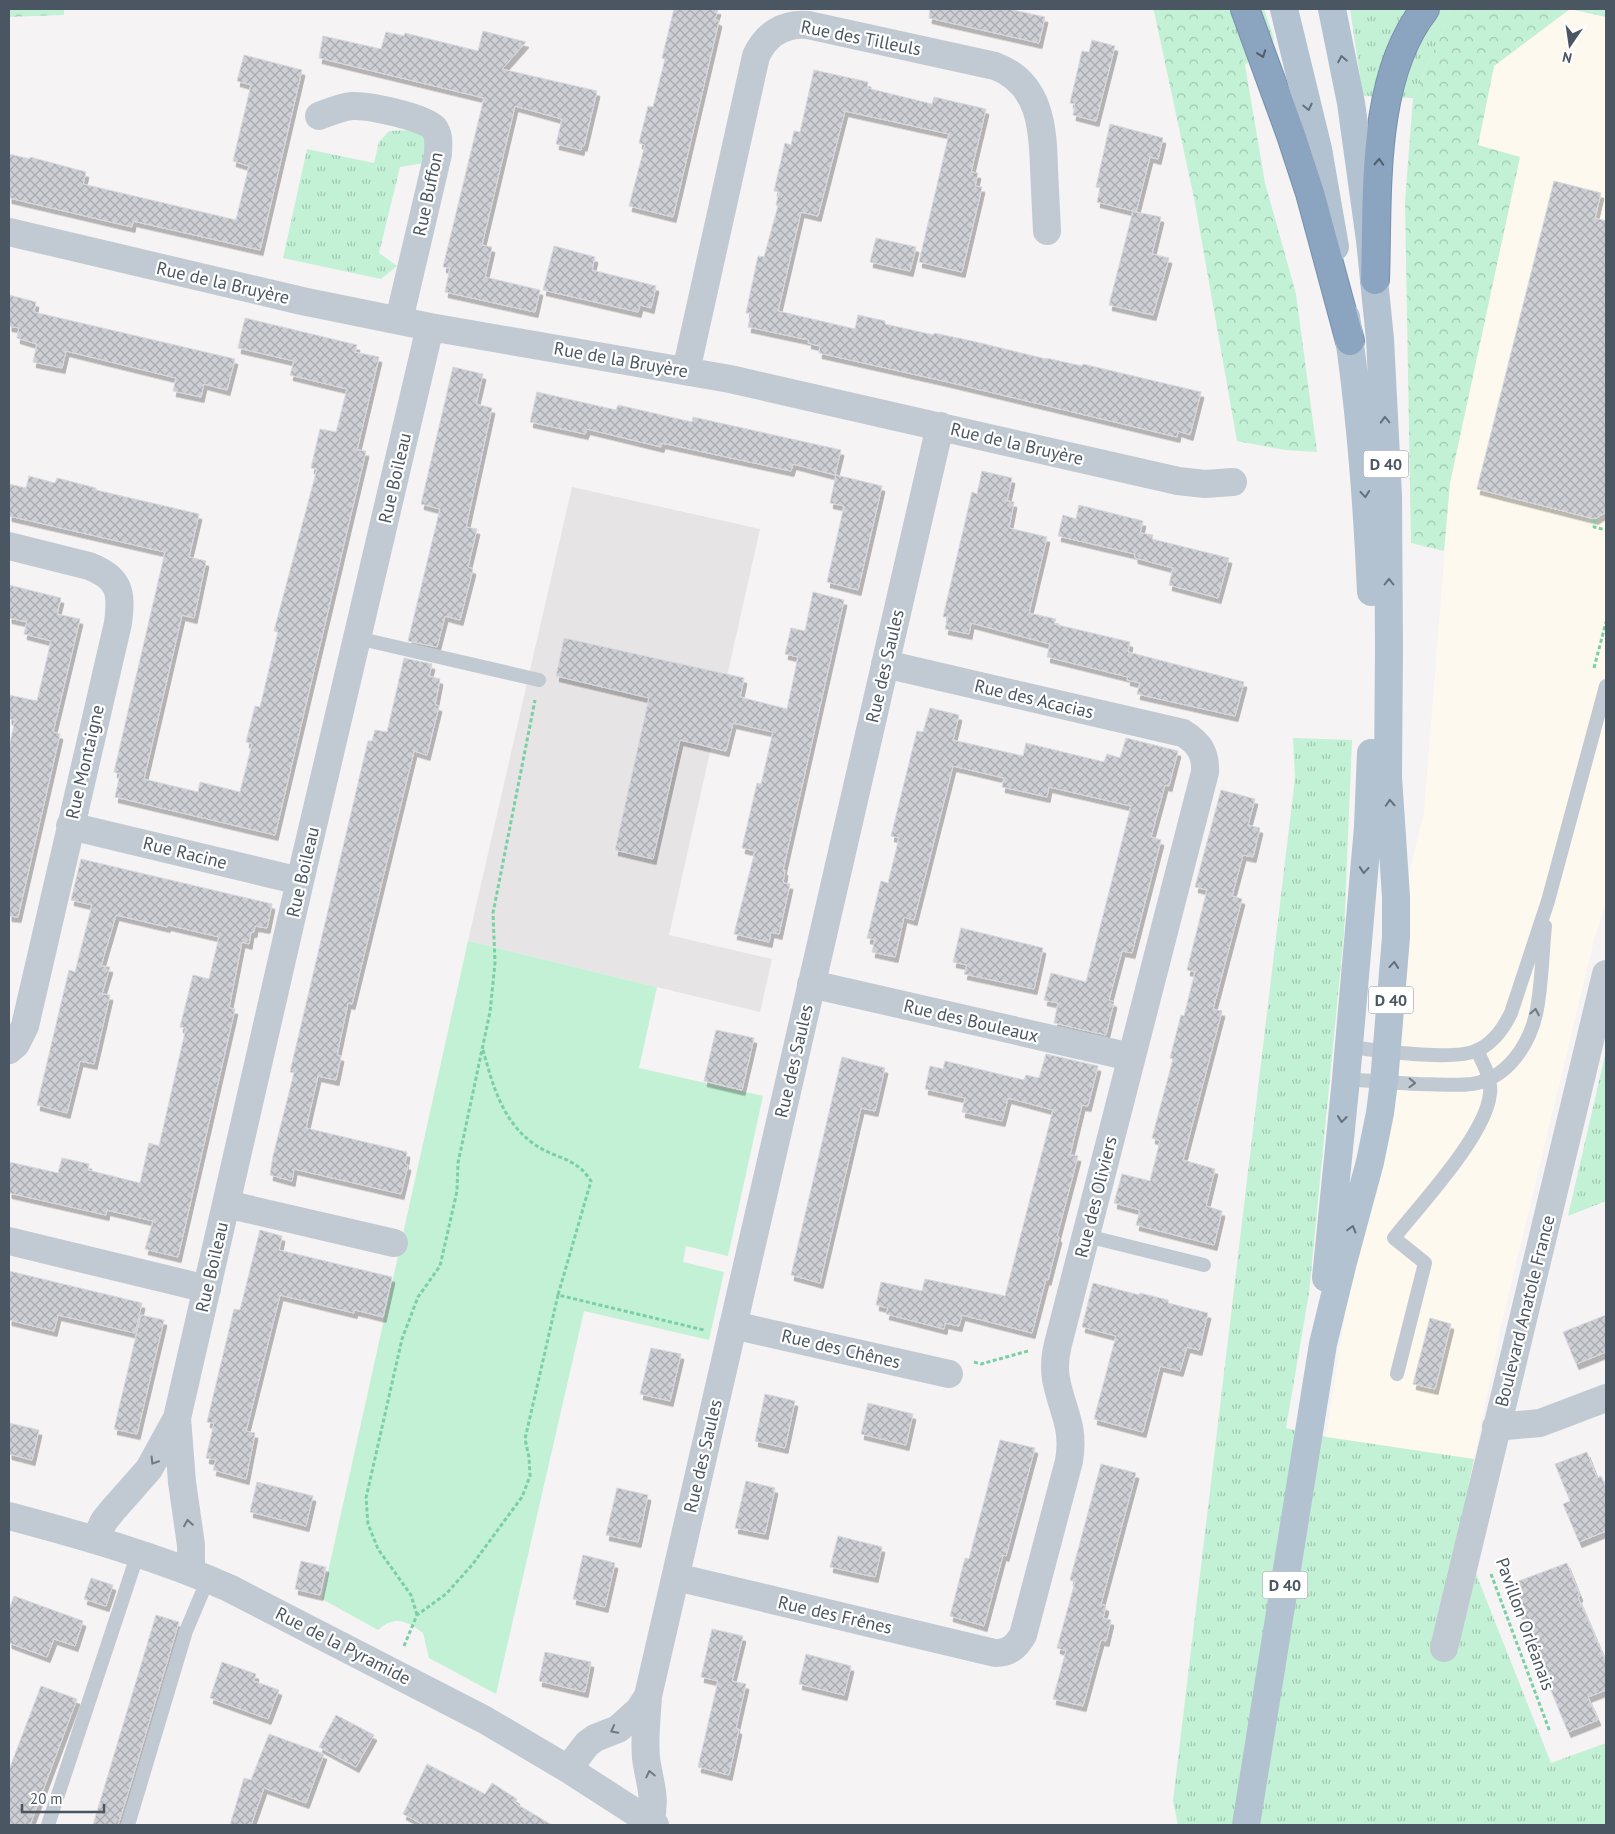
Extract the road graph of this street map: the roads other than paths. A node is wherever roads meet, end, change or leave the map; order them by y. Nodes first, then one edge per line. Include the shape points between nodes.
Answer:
1 (1244, 9) edge
2 (1284, 9) edge
3 (1332, 9) edge
4 (1425, 9) edge
5 (318, 116) dead end
6 (1047, 231) dead end
7 (9, 232) edge
8 (1375, 280) junction
9 (399, 320) junction
10 (430, 327) junction
11 (1350, 342) junction
12 (686, 371) junction
13 (940, 426) junction
14 (1233, 482) dead end
15 (9, 546) edge
16 (357, 638) junction
17 (885, 664) junction
18 (539, 680) road end
19 (1606, 686) edge
20 (1183, 733) joint
21 (70, 826) junction
22 (300, 881) junction
23 (1548, 901) junction
24 (1606, 974) edge
25 (811, 984) junction
26 (1348, 1047) junction
27 (9, 1049) edge
28 (1477, 1050) junction
29 (1387, 1051) junction
30 (1131, 1057) junction
31 (1346, 1079) junction
32 (1489, 1079) junction
33 (1384, 1082) junction
34 (226, 1204) junction
35 (1087, 1236) junction
36 (9, 1241) edge
37 (394, 1243) dead end
38 (1204, 1265) dead end
39 (206, 1289) junction
40 (732, 1330) junction
41 (1323, 1344) junction
42 (949, 1374) road end
43 (1397, 1374) dead end
44 (1606, 1398) edge
45 (177, 1418) junction
46 (1496, 1427) junction
47 (9, 1518) edge
48 (95, 1540) junction
49 (138, 1553) junction
50 (200, 1575) junction
51 (676, 1577) junction
52 (1444, 1648) dead end
53 (995, 1653) joint
54 (648, 1696) junction
55 (568, 1769) junction
56 (652, 1824) edge
57 (48, 1825) edge
58 (128, 1825) edge
59 (1246, 1825) edge

1 -> 11 highway via 1307,185
2 -> 11 main road, D 40 via 1318,149
8 -> 3 main road, D 40 via 1351,103
8 -> 4 highway via 1383,118 1401,50
5 - 9 street, Rue Buffon via 350,106 372,107 420,119 435,129 438,136 438,154
6 - 12 street, Rue des Tilleuls via 1043,137 1031,97 1017,78 995,66 827,29 797,24 786,27 768,38 756,56
7 - 9 street, Rue de la Bruyère via 302,301
29 -> 8 main road, D 40 via 1396,906 1388,778 1388,496
9 - 10 street, Rue de la Bruyère
10 - 12 street, Rue de la Bruyère
10 - 16 street, Rue Boileau
11 -> 26 main road, D 40 via 1367,517 1374,683 1368,827
12 - 13 street, Rue de la Bruyère
13 - 14 street, Rue de la Bruyère via 1191,483
13 - 17 street, Rue des Saules
15 - 21 street, Rue Montaigne via 101,570 116,584 119,592 118,623
16 - 18 lane
16 - 22 street, Rue Boileau
17 - 20 street, Rue des Acacias
17 - 25 street, Rue des Saules
19 - 23 lane
20 - 30 street, Rue des Oliviers via 1204,753 1205,772
21 - 22 street, Rue Racine
21 - 27 street, Rue Montaigne via 25,1026
22 - 34 street, Rue Boileau
23 - 28 lane via 1511,1014 1496,1036
32 -> 23 lane via 1518,1054 1531,1029 1537,1007
24 - 46 street, Boulevard Anatole France
25 - 30 street, Rue des Bouleaux
25 - 40 street, Rue des Saules
26 - 29 lane
26 - 31 main road, D 40
28 - 29 lane via 1448,1055
28 - 32 lane
29 - 33 main road, D 40
30 - 35 street, Rue des Oliviers
31 - 33 lane
31 -> 41 main road, D 40 via 1326,1262
33 -> 32 lane via 1444,1085 1473,1084
32 - 43 lane via 1491,1093 1479,1128 1394,1238 1425,1263
41 -> 33 main road, D 40 via 1370,1162
34 - 37 street
34 - 39 street, Rue Boileau
35 - 38 lane
35 - 53 street, Rue des Oliviers via 1058,1344 1055,1368 1071,1435 1069,1461 1023,1634 1012,1649
36 - 39 street
39 - 45 street, Rue Boileau
40 - 42 street, Rue des Chênes
40 - 51 street, Rue des Saules
41 - 59 main road, D 40
44 - 46 street via 1540,1422
45 -> 48 street, Rue Boileau via 149,1469 104,1521
50 -> 45 street, Rue Boileau via 191,1545
46 - 52 street, Boulevard Anatole France
47 - 48 street, Rue de la Pyramide
48 - 49 street, Rue de la Pyramide
49 - 50 street, Rue de la Pyramide
49 - 57 lane
50 - 55 street, Rue de la Pyramide via 485,1720
50 - 58 lane
51 - 53 street, Rue des Frênes
51 - 54 street, Rue des Saules
54 -> 55 street, Rue des Saules via 639,1710 618,1729 587,1744
56 -> 54 street, Rue des Saules via 654,1792 646,1759
55 - 56 street, Rue de la Pyramide

